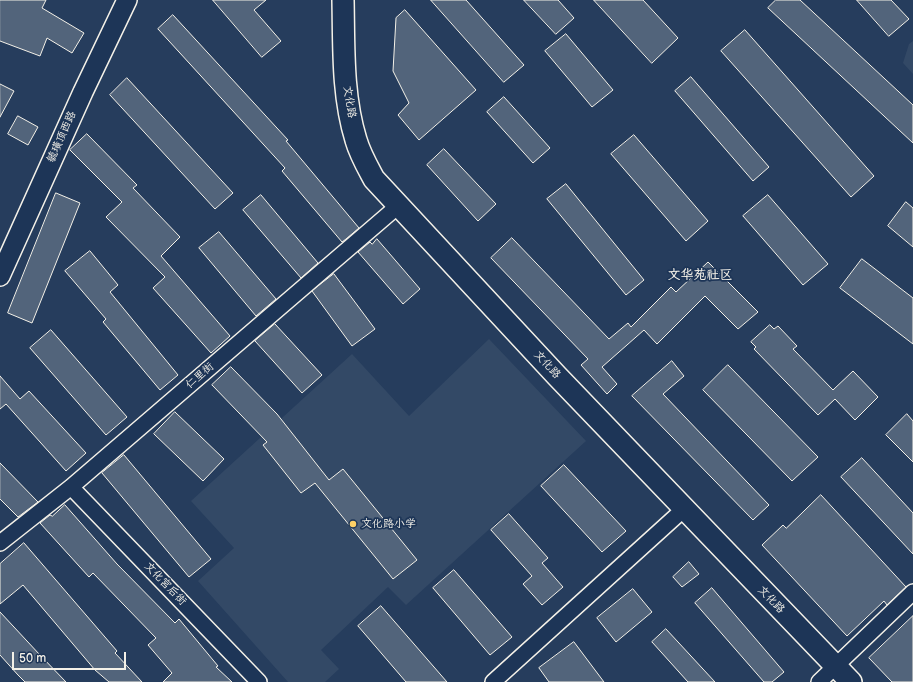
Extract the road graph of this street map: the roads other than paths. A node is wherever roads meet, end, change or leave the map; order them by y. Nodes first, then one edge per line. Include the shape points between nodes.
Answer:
1 (127, 0) edge
2 (343, 0) edge
3 (398, 206) junction
4 (0, 276) edge
5 (71, 487) junction
6 (684, 509) junction
7 (0, 543) edge
8 (913, 592) edge
9 (836, 666) junction
10 (260, 682) edge
11 (493, 682) edge
12 (819, 682) edge
13 (850, 682) edge

1 - 4 street, 毓璜顶西路
2 - 3 main road, 文化路 via 346,93 356,140 374,179
3 - 5 street, 仁里街
3 - 6 main road, 文化路
5 - 7 street, 仁里街
5 - 10 street, 文化宫后街
6 - 9 main road, 文化路
6 - 11 street
8 - 9 street
9 - 12 street
9 - 13 main road, 文化路

